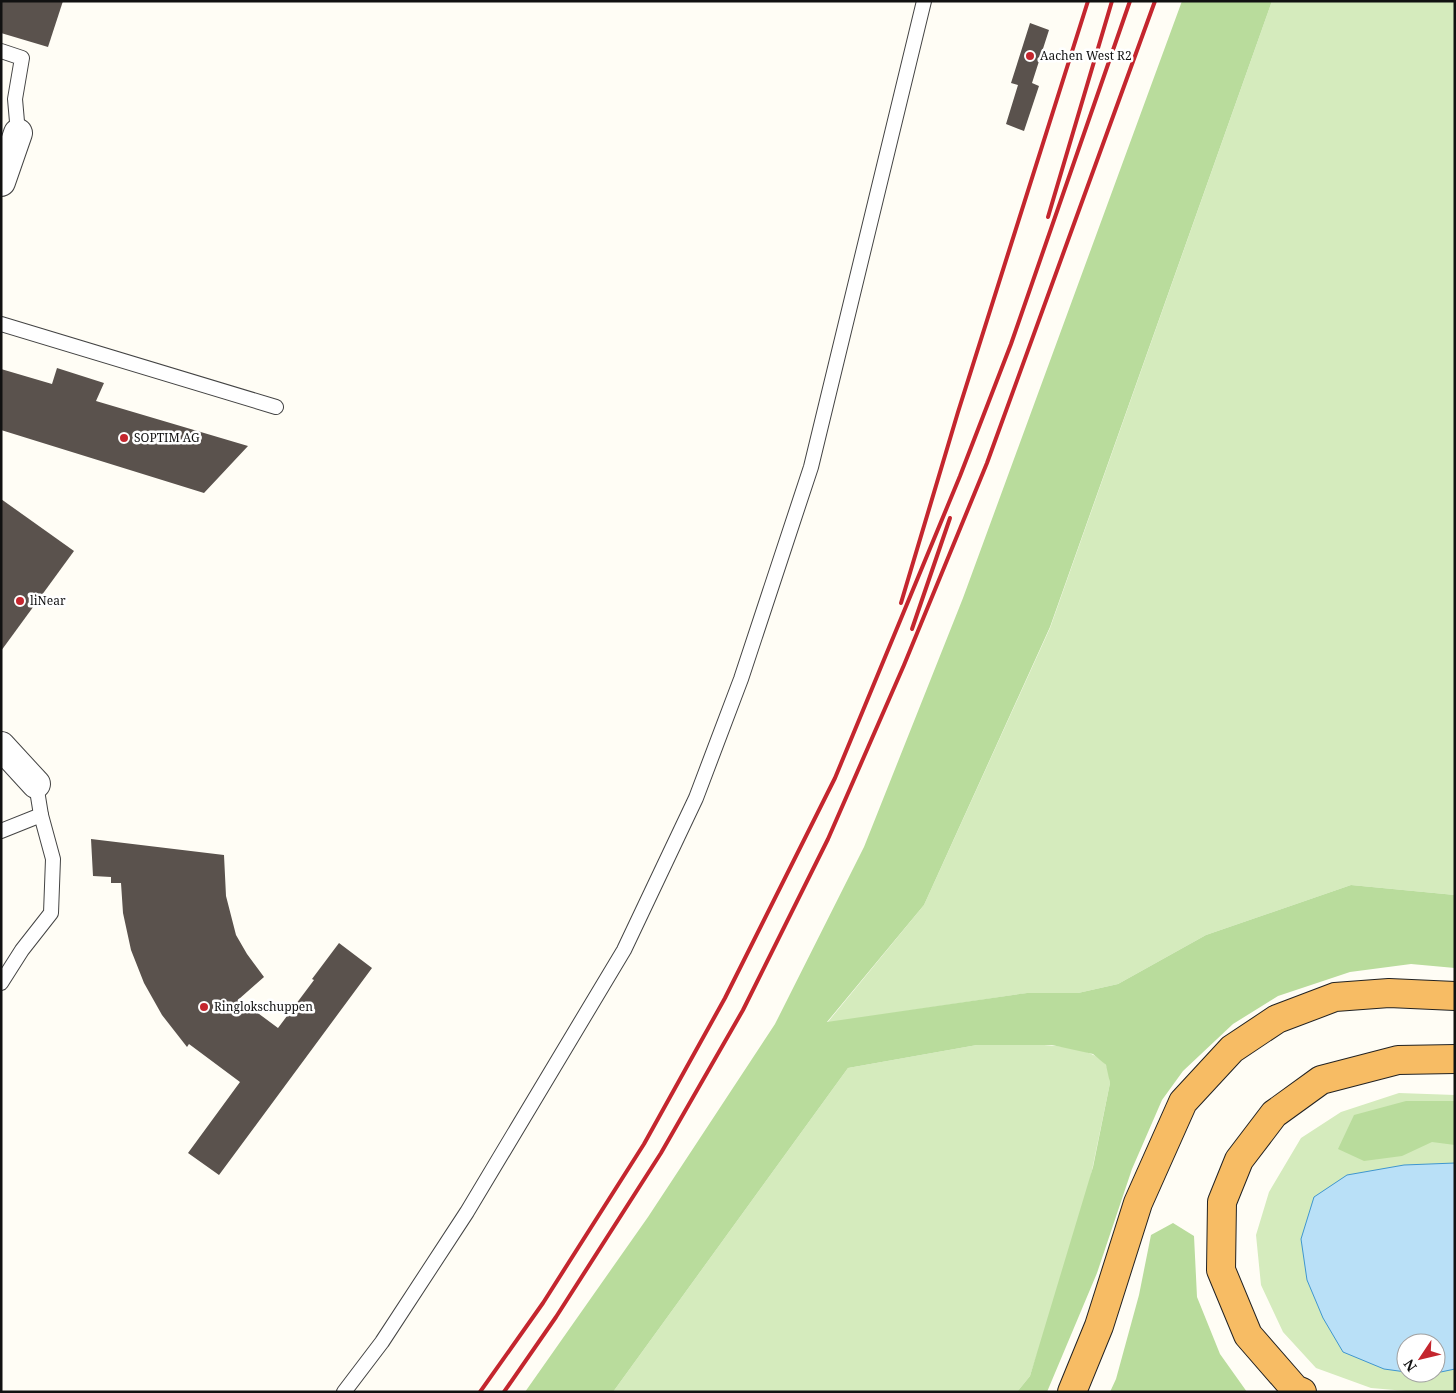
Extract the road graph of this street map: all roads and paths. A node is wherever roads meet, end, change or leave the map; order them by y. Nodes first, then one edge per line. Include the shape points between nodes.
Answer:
1 (924, 1) edge
2 (1, 51) edge
3 (18, 132) joint
4 (1, 182) edge
5 (1, 324) edge
6 (276, 407) dead end
7 (1, 746) edge
8 (36, 784) joint
9 (41, 815) junction
10 (1, 831) edge
11 (1, 982) edge
12 (1455, 996) edge
13 (1455, 1059) edge
14 (344, 1392) edge
15 (1072, 1392) edge
16 (1302, 1392) edge

1 - 14 lane via 810,467 742,680 696,798 624,950 467,1212 382,1342
2 - 3 lane via 22,58 15,99
3 - 4 street
5 - 6 lane
7 - 8 street
8 - 9 lane
9 - 10 lane
9 - 11 lane via 53,859 51,913
12 - 15 highway via 1389,993 1335,997 1277,1019 1232,1050 1183,1102 1138,1203 1099,1326
13 - 16 highway via 1398,1060 1321,1080 1274,1114 1239,1160 1222,1202 1221,1270 1248,1335

